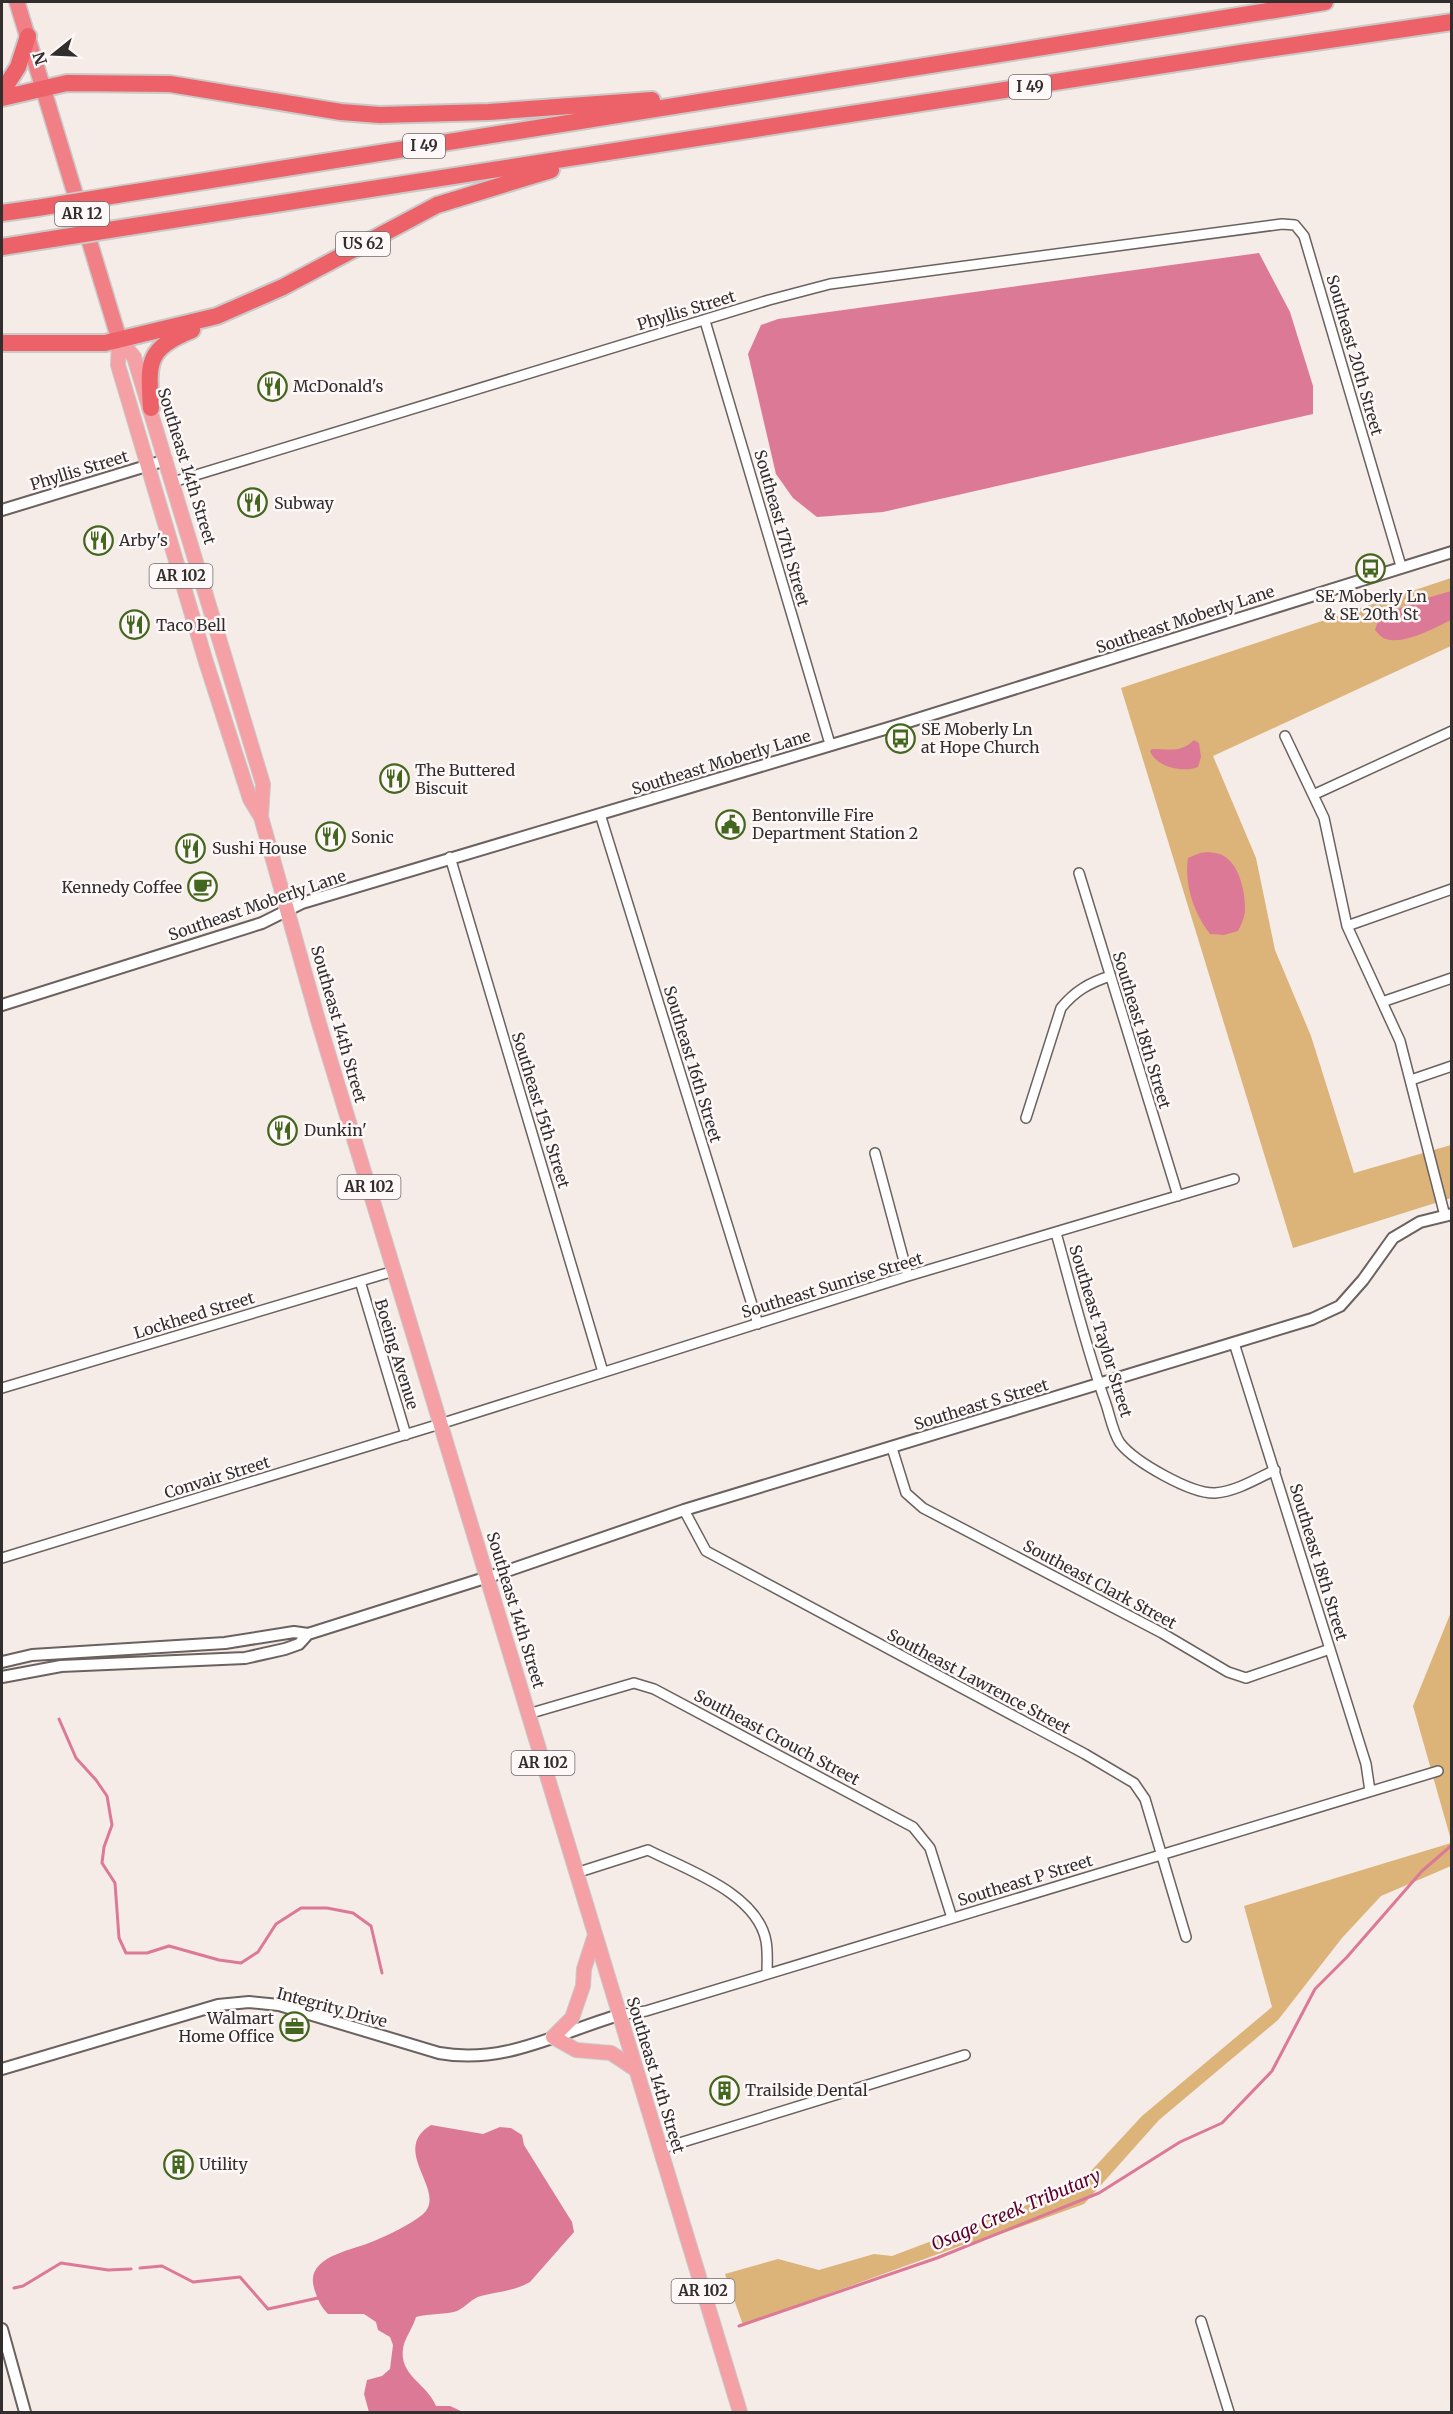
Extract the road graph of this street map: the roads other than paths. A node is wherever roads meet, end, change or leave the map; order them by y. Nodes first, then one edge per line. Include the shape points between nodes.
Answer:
1 (17, 2) edge
2 (1325, 2) edge
3 (1452, 22) edge
4 (28, 36) junction
5 (45, 89) junction
6 (2, 92) edge
7 (731, 96) junction
8 (2, 98) edge
9 (609, 153) junction
10 (2, 213) edge
11 (1223, 231) joint
12 (2, 247) edge
13 (217, 316) junction
14 (705, 321) junction
15 (119, 339) junction
16 (2, 344) edge
17 (151, 408) junction
18 (166, 459) junction
19 (148, 465) junction
20 (173, 482) junction
21 (2, 510) edge
22 (1452, 552) edge
23 (1401, 566) junction
24 (1452, 731) edge
25 (1285, 736) dead end
26 (830, 744) junction
27 (1313, 795) junction
28 (600, 814) junction
29 (261, 817) junction
30 (450, 857) junction
31 (1079, 873) dead end
32 (1452, 889) edge
33 (288, 911) junction
34 (1347, 926) junction
35 (1110, 976) junction
36 (1452, 978) edge
37 (1382, 1002) junction
38 (2, 1005) edge
39 (1452, 1066) edge
40 (1411, 1080) junction
41 (1026, 1118) dead end
42 (875, 1153) dead end
43 (1234, 1179) dead end
44 (1178, 1196) junction
45 (1448, 1215) edge
46 (1056, 1233) junction
47 (394, 1271) junction
48 (908, 1276) junction
49 (360, 1281) junction
50 (758, 1324) junction
51 (1234, 1343) junction
52 (603, 1372) junction
53 (1099, 1383) junction
54 (2, 1388) edge
55 (441, 1424) junction
56 (406, 1435) junction
57 (892, 1448) junction
58 (1275, 1470) junction
59 (684, 1510) junction
60 (2, 1558) edge
61 (487, 1577) junction
62 (308, 1634) junction
63 (1330, 1649) junction
64 (2, 1662) edge
65 (2, 1677) edge
66 (528, 1714) junction
67 (1438, 1771) dead end
68 (1370, 1791) junction
69 (1160, 1855) junction
70 (576, 1873) junction
71 (952, 1918) junction
72 (595, 1935) junction
73 (1186, 1937) dead end
74 (767, 1974) junction
75 (619, 2015) junction
76 (553, 2037) junction
77 (965, 2055) dead end
78 (2, 2069) edge
79 (635, 2069) junction
80 (660, 2149) junction
81 (1201, 2321) dead end
82 (2, 2329) edge
83 (25, 2412) edge
84 (740, 2412) edge
85 (1229, 2412) edge

1 - 4 highway, Southeast 14th Street / AR 12
2 - 7 highway, I 49
3 - 9 highway, I 49
4 - 5 highway, Southeast 14th Street / AR 12
4 - 6 highway via 18,67
5 - 7 highway via 67,83 170,84 380,116
5 - 8 highway
5 - 15 highway, Southeast 14th Street / AR 12
7 - 10 highway, I 49, bridge
9 - 12 highway, I 49, bridge
9 - 13 highway, US 62 via 437,205 283,287
11 - 14 street, Phyllis Street via 830,284
11 - 23 street, Southeast 20th Street via 1282,224 1294,225 1305,236
13 - 15 highway, US 62
13 - 17 highway, US 62 via 174,338 155,354 150,372
14 - 20 street, Phyllis Street
14 - 26 street, Southeast 17th Street
15 - 16 highway via 102,343
15 - 17 main road, Southeast 14th Street / AR 102 via 134,357
15 - 19 main road, Southeast 14th Street / AR 102 via 118,365
17 - 18 main road, Southeast 14th Street / AR 102
18 - 19 street, Phyllis Street
18 - 20 main road, Southeast 14th Street / AR 102
19 - 21 street, Phyllis Street
19 - 29 main road, Southeast 14th Street / AR 102 via 250,799
20 - 29 main road, Southeast 14th Street / AR 102 via 263,784
22 - 23 street, Southeast Moberly Lane
23 - 26 street, Southeast Moberly Lane
24 - 27 street
25 - 27 street
26 - 28 street, Southeast Moberly Lane
27 - 34 street via 1324,818
28 - 30 street, Southeast Moberly Lane
28 - 50 street, Southeast 16th Street
29 - 33 main road, Southeast 14th Street / AR 102
30 - 33 street, Southeast Moberly Lane via 302,903
30 - 52 street, Southeast 15th Street
31 - 35 street, Southeast 18th Street
32 - 34 street
33 - 38 street, Southeast Moberly Lane via 262,923
33 - 47 main road, Southeast 14th Street / AR 102
34 - 37 street
35 - 41 street via 1086,985 1061,1008
35 - 44 street, Southeast 18th Street
36 - 37 street
37 - 40 street via 1400,1041
39 - 40 street
40 - 45 street
42 - 48 street
43 - 44 street, Southeast Sunrise Street
44 - 46 street, Southeast Sunrise Street
45 - 51 street, Southeast S Street via 1420,1222 1394,1238 1340,1306 1312,1319
46 - 48 street, Southeast Sunrise Street
46 - 53 street, Southeast Taylor Street
47 - 49 street, Lockheed Street
47 - 55 main road, Southeast 14th Street / AR 102
48 - 50 street, Southeast Sunrise Street
49 - 54 street, Lockheed Street
49 - 56 street, Boeing Avenue
50 - 52 street, Southeast Sunrise Street
51 - 53 street, Southeast S Street
51 - 58 street, Southeast 18th Street
52 - 55 street, Southeast Sunrise Street
53 - 57 street, Southeast S Street
53 - 58 street, Southeast Taylor Street via 1119,1442 1162,1475 1214,1493 1243,1486
55 - 56 street, Convair Street
55 - 61 main road, Southeast 14th Street / AR 102
56 - 60 street, Convair Street
57 - 59 street, Southeast S Street
57 - 63 street, Southeast Clark Street via 906,1493 923,1508 1162,1633 1228,1672 1246,1678
58 - 63 street, Southeast 18th Street
59 - 61 street, Southeast S Street
59 - 69 street, Southeast Lawrence Street via 706,1551 1134,1783 1145,1798
61 - 62 street, Southeast S Street
61 - 66 main road, Southeast 14th Street / AR 102
62 - 64 street via 294,1632 225,1643 32,1655
62 - 65 street via 299,1644 245,1658 61,1666
63 - 68 street, Southeast 18th Street via 1366,1764
66 - 70 main road, Southeast 14th Street / AR 102
66 - 71 street, Southeast Crouch Street via 634,1683 654,1689 913,1827 930,1848
67 - 68 street, Southeast P Street
68 - 69 street, Southeast P Street
69 - 71 street, Southeast P Street
69 - 73 street, Southeast Lawrence Street
70 - 72 main road, Southeast 14th Street / AR 102
70 - 74 street via 648,1850 705,1879 751,1910 766,1941
71 - 74 street, Southeast P Street
72 - 75 main road, Southeast 14th Street / AR 102
72 - 76 main road via 572,2018
74 - 75 street, Southeast P Street
75 - 76 street, Integrity Drive
75 - 79 main road, Southeast 14th Street / AR 102
76 - 78 street, Integrity Drive via 496,2055 458,2056 279,2006 249,2002 218,2005
76 - 79 main road via 576,2050 611,2053
77 - 80 street
79 - 80 main road, Southeast 14th Street / AR 102
80 - 84 main road, Southeast 14th Street / AR 102
81 - 85 street
82 - 83 street

